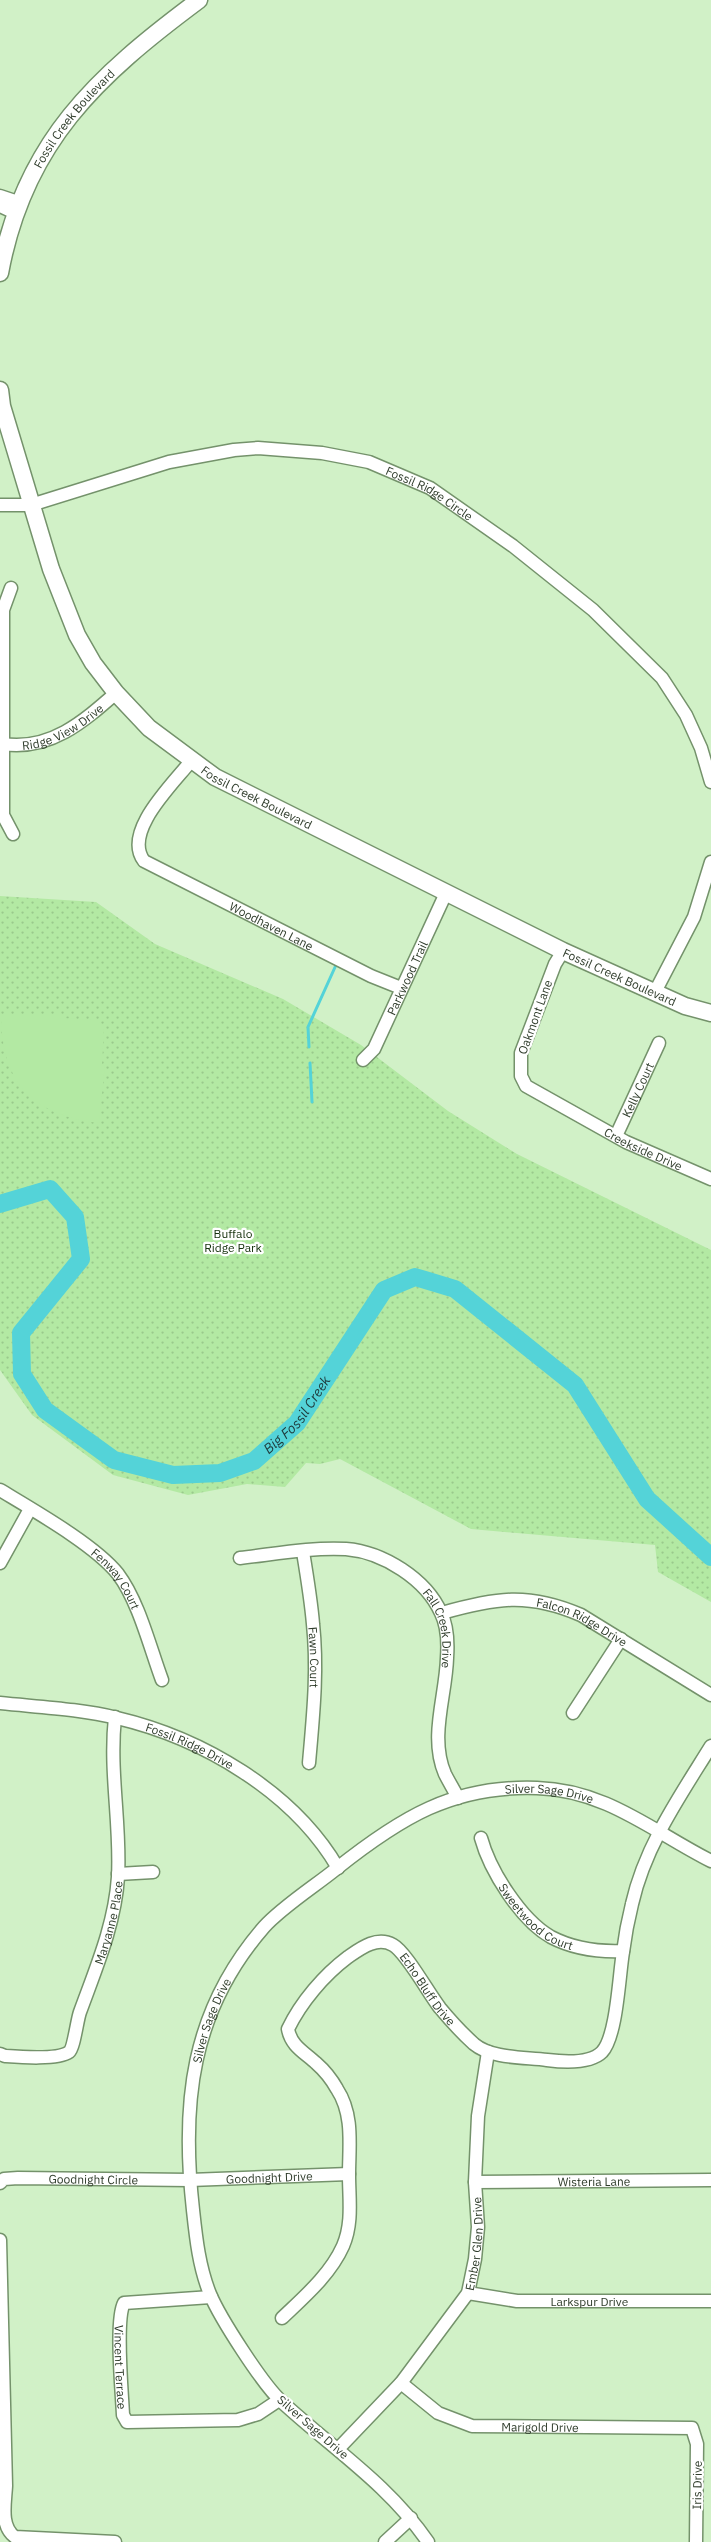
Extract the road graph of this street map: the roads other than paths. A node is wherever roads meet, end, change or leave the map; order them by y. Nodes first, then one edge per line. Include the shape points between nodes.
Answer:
1 (199, 0) edge
2 (0, 196) edge
3 (0, 206) edge
4 (17, 208) junction
5 (0, 273) edge
6 (0, 390) edge
7 (0, 505) edge
8 (31, 505) junction
9 (11, 588) dead end
10 (116, 694) junction
11 (3, 744) junction
12 (191, 761) junction
13 (711, 782) edge
14 (13, 834) dead end
15 (711, 862) edge
16 (446, 893) junction
17 (563, 951) junction
18 (400, 988) junction
19 (655, 992) junction
20 (711, 1013) edge
21 (659, 1043) dead end
22 (363, 1060) dead end
23 (577, 1116) joint
24 (616, 1136) junction
25 (711, 1178) edge
26 (0, 1490) edge
27 (30, 1509) junction
28 (303, 1552) junction
29 (240, 1558) dead end
30 (0, 1563) edge
31 (442, 1613) junction
32 (621, 1639) junction
33 (162, 1680) dead end
34 (711, 1695) edge
35 (0, 1703) edge
36 (573, 1714) dead end
37 (115, 1717) junction
38 (711, 1746) edge
39 (309, 1763) dead end
40 (458, 1798) junction
41 (659, 1831) junction
42 (481, 1838) dead end
43 (711, 1861) edge
44 (338, 1868) junction
45 (153, 1872) dead end
46 (118, 1874) junction
47 (623, 1951) junction
48 (488, 2052) junction
49 (0, 2054) edge
50 (349, 2174) junction
51 (190, 2180) junction
52 (711, 2180) edge
53 (475, 2182) junction
54 (0, 2183) edge
55 (0, 2240) edge
56 (468, 2293) junction
57 (211, 2297) junction
58 (711, 2302) edge
59 (282, 2318) dead end
60 (401, 2382) junction
61 (279, 2400) junction
62 (692, 2428) joint
63 (339, 2448) junction
64 (411, 2518) junction
65 (115, 2542) edge
66 (385, 2542) edge
67 (428, 2542) edge
68 (696, 2542) edge

1 - 4 main road, Fossil Creek Boulevard via 122,59 80,102 38,161
2 - 4 street via 15,201
3 - 4 street via 11,210
4 - 5 main road, Fossil Creek Boulevard
6 - 8 main road, Fossil Creek Boulevard
7 - 8 street, Fossil Ridge Circle
8 - 10 main road, Fossil Creek Boulevard via 77,635
8 - 13 street, Fossil Ridge Circle via 169,462 258,448 322,453 369,462 407,477 430,488 513,546 593,610 639,654 662,678 686,715 702,748
9 - 11 street via 3,610
10 - 11 street, Ridge View Drive via 62,735 37,744
10 - 12 main road, Fossil Creek Boulevard via 149,728
11 - 14 street via 3,815
12 - 16 main road, Fossil Creek Boulevard via 215,777
12 - 18 street, Woodhaven Lane via 142,826 138,846 144,861 362,972
15 - 19 street via 694,917
16 - 17 main road, Fossil Creek Boulevard
16 - 18 street, Parkwood Trail
17 - 19 main road, Fossil Creek Boulevard
17 - 23 street, Oakmont Lane via 555,964 519,1060 526,1086
18 - 22 street, Parkwood Trail via 374,1049
19 - 20 main road, Fossil Creek Boulevard via 685,1006
21 - 24 street, Kelly Court
23 - 24 street, Creekside Drive
24 - 25 street, Creekside Drive
26 - 27 street, Fenway Court
27 - 30 street
27 - 33 street, Fenway Court via 83,1544 118,1574 132,1599
28 - 29 street, Fall Creek Drive
28 - 31 street, Fall Creek Drive via 346,1549 379,1558 410,1576 429,1594
28 - 39 street, Fawn Court via 315,1665
31 - 32 street, Falcon Ridge Drive via 484,1601 508,1598 538,1600 581,1614
31 - 40 street, Fall Creek Drive via 447,1656 438,1739 445,1774
32 - 34 street, Falcon Ridge Drive
32 - 36 street
35 - 37 street, Fossil Ridge Drive
37 - 44 street, Fossil Ridge Drive via 195,1746 264,1786 317,1837
37 - 46 street, Maryanne Place via 113,1775
38 - 41 street, Echo Bluff Drive
40 - 41 street, Silver Sage Drive via 498,1788 567,1791 608,1804
40 - 44 street, Silver Sage Drive via 415,1813
41 - 43 street, Silver Sage Drive
41 - 47 street, Echo Bluff Drive via 638,1882
42 - 47 street, Sweetwood Court via 485,1853 512,1898 538,1927 565,1943 595,1950
44 - 51 street, Silver Sage Drive via 266,1925 222,1986 198,2048 191,2080 188,2111
45 - 46 street
46 - 49 street, Maryanne Place via 114,1908 79,2015 72,2048 64,2054 47,2056
47 - 48 street, Echo Bluff Drive via 614,2021 600,2054 558,2061
48 - 50 street, Echo Bluff Drive via 475,2044 441,2009 392,1944 370,1944 341,1963 312,1992 288,2029 289,2039 328,2077 344,2104 351,2148
48 - 53 street, Ember Glen Drive via 479,2099
50 - 51 street, Goodnight Drive
50 - 59 street, Echo Bluff Drive via 349,2223 342,2247 315,2285
51 - 54 street, Goodnight Circle via 18,2178 4,2179
51 - 57 street, Silver Sage Drive via 197,2246
52 - 53 street, Wisteria Lane
53 - 56 street, Ember Glen Drive via 478,2227
55 - 65 street via 6,2486 4,2525 7,2532 15,2537
56 - 58 street, Larkspur Drive via 517,2301
56 - 60 street, Ember Glen Drive
57 - 61 street, Silver Sage Drive
57 - 61 street, Vincent Terrace via 124,2304 121,2325 123,2415 127,2422 238,2420 258,2414
60 - 62 street, Marigold Drive via 438,2413 472,2426
60 - 63 street, Ember Glen Drive
61 - 63 street, Silver Sage Drive
62 - 68 street, Iris Drive via 698,2444
63 - 64 street, Silver Sage Drive
64 - 66 street
64 - 67 street, Silver Sage Drive

